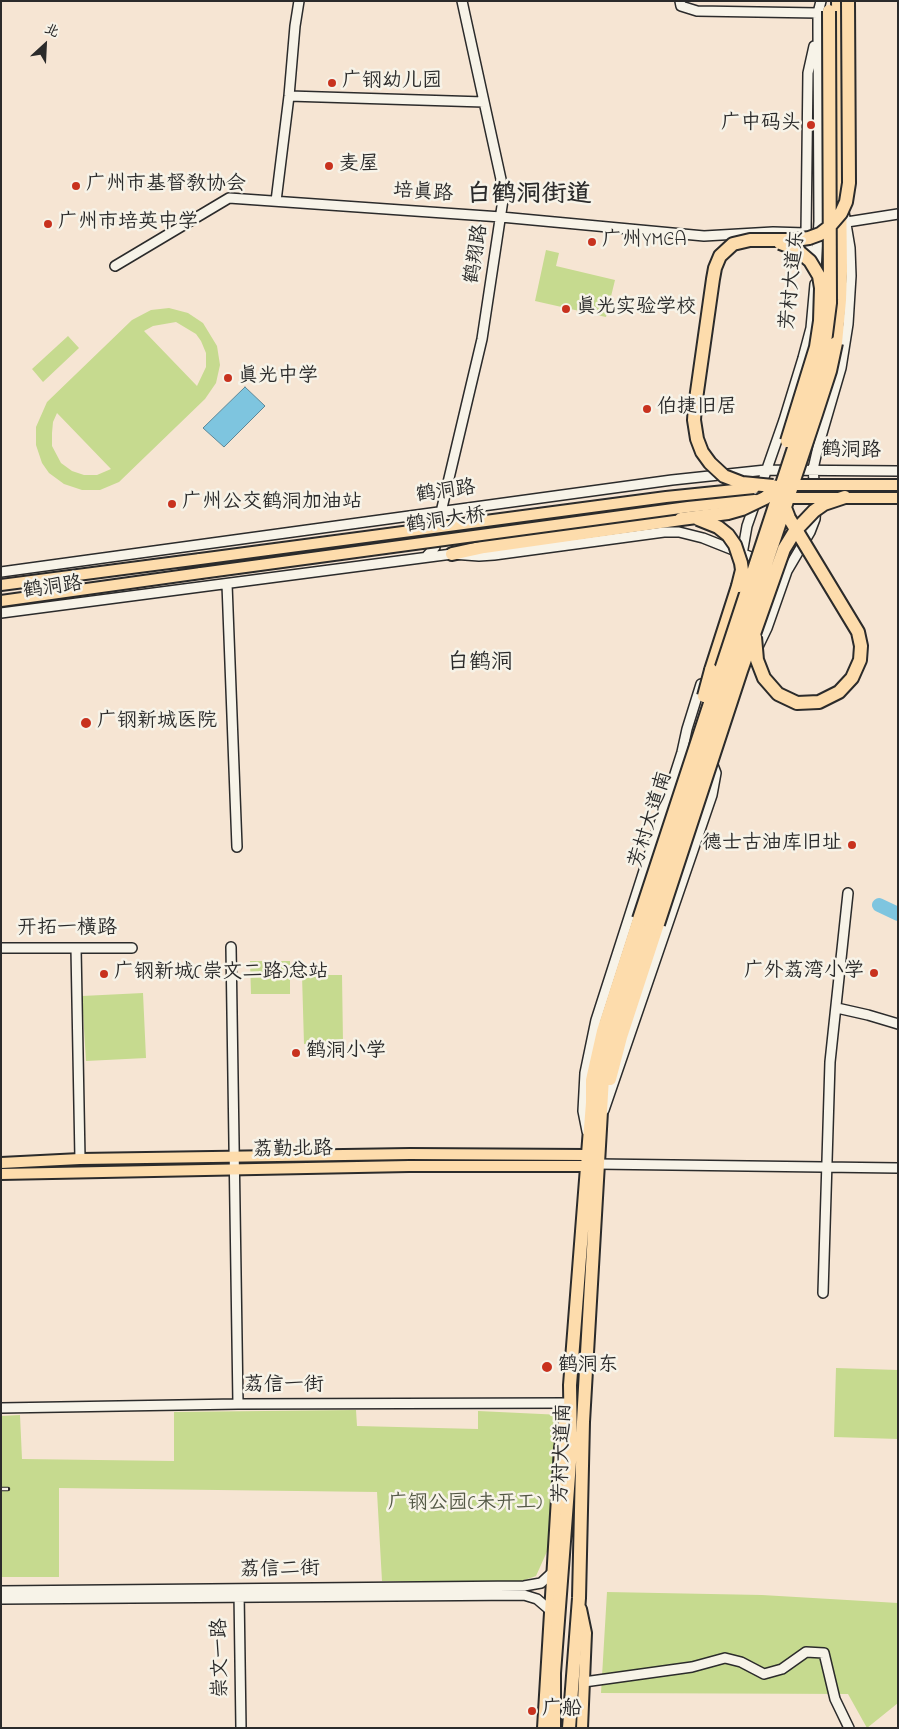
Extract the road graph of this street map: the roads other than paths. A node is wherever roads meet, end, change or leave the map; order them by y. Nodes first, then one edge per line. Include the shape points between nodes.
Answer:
1 (299, 1) edge
2 (462, 1) edge
3 (680, 1) edge
4 (838, 1) edge
5 (848, 1) edge
6 (824, 7) edge
7 (818, 29) junction
8 (289, 96) junction
9 (484, 102) junction
10 (840, 199) junction
11 (276, 201) junction
12 (897, 212) edge
13 (501, 217) junction
14 (847, 222) junction
15 (806, 233) junction
16 (756, 240) junction
17 (115, 266) dead end
18 (815, 290) junction
19 (806, 446) junction
20 (814, 469) junction
21 (766, 470) junction
22 (786, 470) junction
23 (898, 470) edge
24 (898, 485) edge
25 (773, 486) junction
26 (845, 497) junction
27 (898, 498) edge
28 (442, 512) junction
29 (417, 515) junction
30 (771, 515) junction
31 (681, 519) junction
32 (742, 552) junction
33 (452, 554) junction
34 (426, 557) junction
35 (787, 571) junction
36 (1, 572) edge
37 (227, 584) junction
38 (1, 585) edge
39 (1, 601) edge
40 (1, 613) edge
41 (756, 627) junction
42 (682, 752) junction
43 (706, 753) junction
44 (690, 766) junction
45 (237, 847) dead end
46 (848, 893) dead end
47 (649, 921) junction
48 (231, 947) dead end
49 (1, 948) edge
50 (76, 948) junction
51 (132, 948) dead end
52 (837, 1008) junction
53 (898, 1024) edge
54 (601, 1120) junction
55 (588, 1140) junction
56 (234, 1156) junction
57 (80, 1159) junction
58 (1, 1162) edge
59 (590, 1162) junction
60 (826, 1167) junction
61 (898, 1168) edge
62 (234, 1170) junction
63 (1, 1174) edge
64 (823, 1293) dead end
65 (570, 1385) junction
66 (567, 1403) junction
67 (238, 1404) junction
68 (1, 1408) edge
69 (554, 1571) junction
70 (1, 1591) edge
71 (239, 1593) junction
72 (579, 1598) junction
73 (1, 1599) edge
74 (551, 1612) junction
75 (584, 1682) junction
76 (241, 1728) edge
77 (543, 1728) edge
78 (554, 1728) edge
79 (569, 1728) edge
80 (582, 1728) edge
81 (849, 1728) edge

1 - 8 street
2 - 9 street, 鹤翔路
3 - 6 street via 681,6 698,11
4 - 10 highway, 芳村大道东
5 - 16 highway, bridge via 849,183 844,208 834,223 815,236
6 - 7 street, 芳村大道东
6 - 22 highway, 芳村大道东, bridge via 830,315 821,362
7 - 15 street via 808,73
7 - 18 street, 芳村大道东 via 819,221
8 - 9 street
8 - 11 street
9 - 13 street, 鹤翔路 via 504,192
10 - 14 street, 芳村大道东
10 - 19 highway, 芳村大道东, bridge via 840,300 836,343
11 - 13 street, 培真路
11 - 17 street, 培真路 via 229,198
12 - 14 street
13 - 15 street, 培真路 via 704,236
13 - 28 street, 鹤翔路 via 482,339
14 - 20 street, 芳村大道东 via 851,276 846,340
15 - 18 street
16 - 25 highway, bridge via 733,244 717,262 694,427 702,452 720,473 742,483
16 - 30 highway, bridge via 785,244 802,253 816,270 821,288 816,347 783,456
18 - 21 street, 芳村大道东 via 803,358
19 - 31 highway, bridge via 788,479 765,498 735,512
19 - 47 highway, 芳村大道南, bridge
20 - 21 street, 鹤洞路
20 - 23 street, 鹤洞路
20 - 35 street, 芳村大道东 via 815,520
21 - 28 street, 鹤洞路
21 - 32 street, 芳村大道东 via 747,526
22 - 30 highway, 芳村大道东, bridge
22 - 41 highway, bridge via 782,495 787,513 858,632 860,653 855,674 839,692 819,702 797,703 784,698 760,672
24 - 25 main road, 鹤洞大桥, bridge
25 - 38 main road, 鹤洞大桥, bridge via 646,499
26 - 27 main road, 鹤洞大桥, bridge
26 - 39 main road, 鹤洞大桥, bridge via 776,498 688,507
26 - 41 highway, bridge via 819,507 791,536
28 - 29 street, 鹤洞路
29 - 34 street via 428,521 436,535 435,546
29 - 36 street, 鹤洞路
30 - 44 highway, 芳村大道南, bridge
31 - 33 highway
31 - 44 highway, bridge via 701,520 723,531 738,550 742,570 708,678
32 - 33 street, 鹤洞路 via 703,538 664,532 494,555
32 - 35 street, 鹤洞路
32 - 42 street, 芳村大道南
33 - 34 street, 鹤洞路
34 - 37 street, 鹤洞路
35 - 43 street, 芳村大道南 via 758,649 747,665 719,692 704,742
37 - 40 street, 鹤洞路
37 - 45 street
41 - 47 highway, bridge
42 - 43 street via 693,748
42 - 55 street, 芳村大道南 via 593,1031 585,1073 583,1111
43 - 54 street, 芳村大道南 via 716,773 712,795
44 - 47 highway, 芳村大道南, bridge
46 - 52 street
47 - 54 highway, 芳村大道南 via 606,1058
47 - 55 highway, 芳村大道南 via 596,1056
48 - 56 street
49 - 50 street, 开拓一横路
50 - 51 street, 开拓一横路
50 - 57 street
52 - 53 street
52 - 60 street via 830,1062
54 - 59 highway, 芳村大道南
55 - 59 highway, 芳村大道南
56 - 57 main road, 荔勤北路
56 - 59 main road, 荔勤北路 via 410,1154
56 - 62 street
57 - 58 main road, 荔勤北路
59 - 60 street
59 - 62 main road, 荔勤北路
59 - 65 highway, 芳村大道南
59 - 72 highway, 芳村大道南
60 - 61 street
60 - 64 street
62 - 63 main road, 荔勤北路
62 - 67 street
65 - 66 main road, 芳村大道南
65 - 78 highway via 571,1450 554,1673
66 - 67 street, 荔信一街
66 - 69 main road, 芳村大道南 via 560,1448
67 - 68 street, 荔信一街
69 - 71 street, 荔信二街 via 541,1583 524,1586
69 - 74 main road, 芳村大道南
70 - 71 street, 荔信二街
71 - 73 street, 荔信二街
71 - 74 street, 荔信二街 via 524,1595 537,1598
71 - 76 street, 崇文一路
72 - 75 main road, 芳村大道南 via 586,1633
72 - 79 highway
74 - 77 main road, 芳村大道南
75 - 80 main road, 芳村大道南
75 - 81 street via 692,1667 725,1658 764,1674 782,1669 806,1652 824,1653 835,1699

